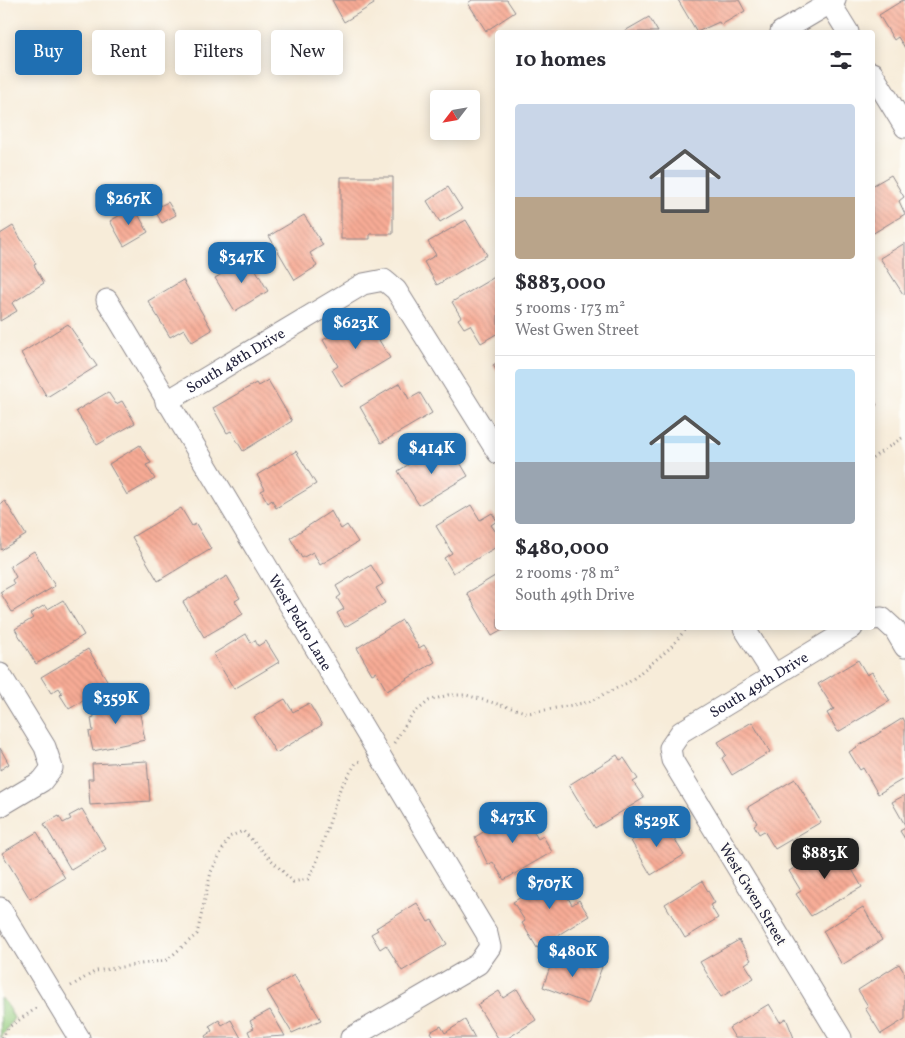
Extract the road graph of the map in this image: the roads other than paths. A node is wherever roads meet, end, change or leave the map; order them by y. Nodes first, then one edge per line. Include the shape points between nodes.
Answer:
1 (833, 1) edge
2 (784, 30) edge
3 (847, 30) edge
4 (875, 78) edge
5 (905, 127) edge
6 (107, 300) dead end
7 (166, 402) junction
8 (495, 449) edge
9 (877, 619) edge
10 (745, 630) edge
11 (849, 630) edge
12 (905, 647) edge
13 (0, 674) edge
14 (774, 675) junction
15 (670, 748) joint
16 (0, 806) edge
17 (0, 908) edge
18 (78, 1038) edge
19 (351, 1038) edge
20 (841, 1038) edge

1 - 2 street
1 - 3 street
4 - 5 street
6 - 7 street, West Pedro Lane
7 - 8 street, South 48th Drive via 363,284 384,280 396,290
7 - 19 street, West Pedro Lane via 487,934 490,947 478,964
9 - 12 street via 894,630
10 - 14 street
11 - 14 street, South 49th Drive
13 - 16 street via 44,747 52,768 42,781
14 - 15 street, South 49th Drive via 681,732
15 - 20 street, West Gwen Street via 672,760
17 - 18 street

